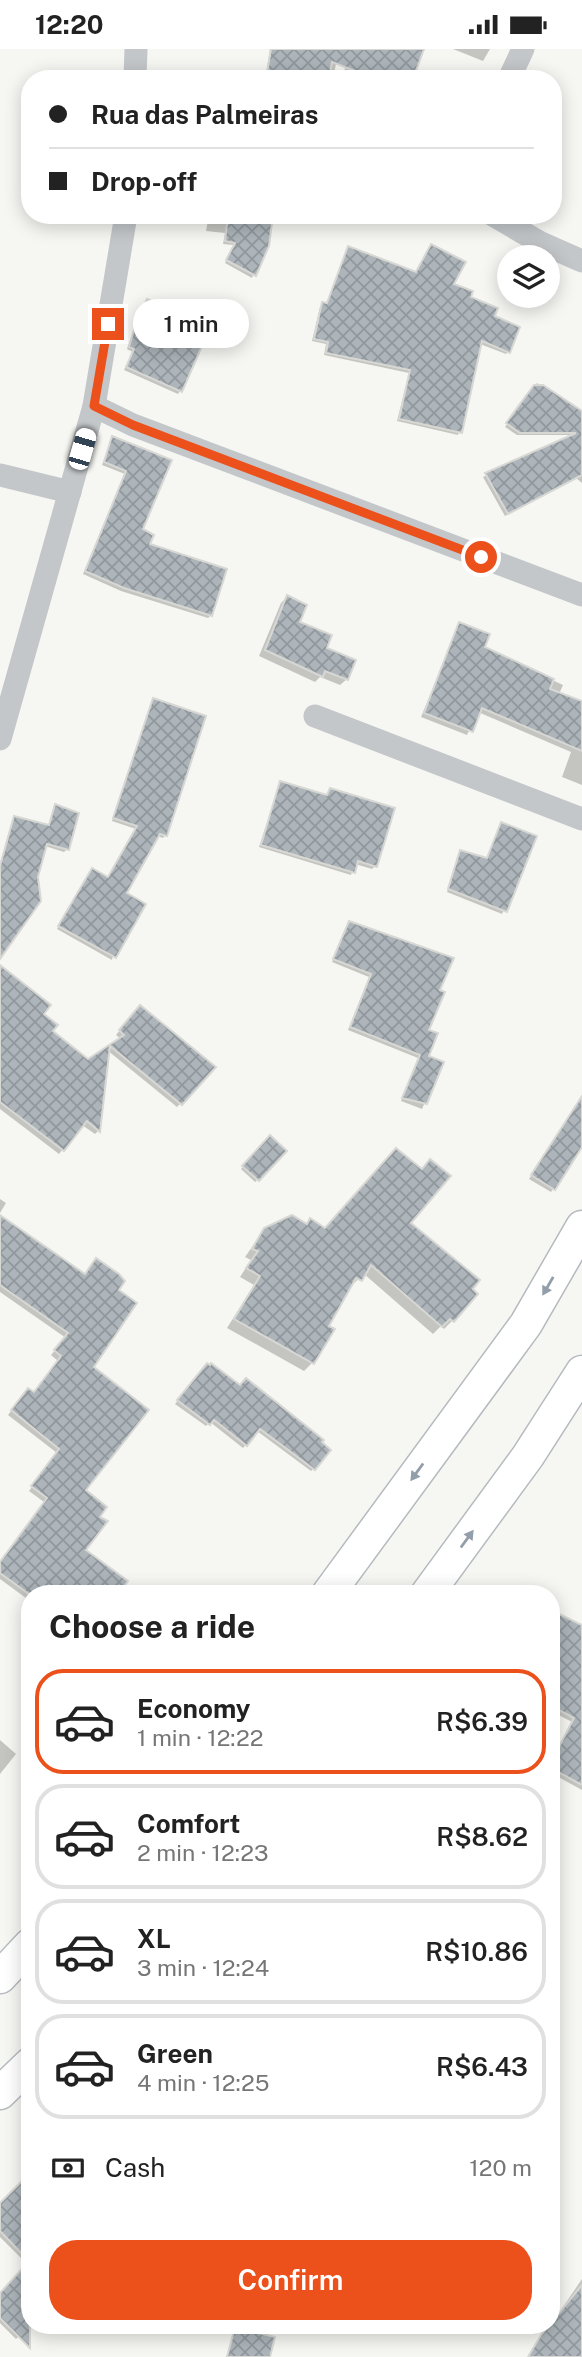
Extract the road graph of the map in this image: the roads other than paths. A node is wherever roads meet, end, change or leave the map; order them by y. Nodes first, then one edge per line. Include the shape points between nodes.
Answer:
1 (136, 49) edge
2 (523, 49) edge
3 (135, 70) edge
4 (513, 70) edge
5 (124, 224) edge
6 (508, 224) edge
7 (582, 261) edge
8 (94, 406) junction
9 (0, 475) edge
10 (70, 492) junction
11 (582, 595) edge
12 (314, 716) dead end
13 (0, 739) edge
14 (582, 819) edge
15 (582, 1227) edge
16 (582, 1373) edge
17 (335, 1585) edge
18 (434, 1585) edge
19 (21, 1955) edge
20 (0, 1977) edge
21 (21, 2073) edge
22 (0, 2093) edge

1 - 3 street
2 - 4 street
5 - 8 street
6 - 7 street
8 - 10 street
8 - 11 street via 133,425
9 - 10 street
10 - 13 street
12 - 14 street
15 -> 17 main road via 526,1324
18 -> 16 main road
19 - 20 main road
21 - 22 main road

